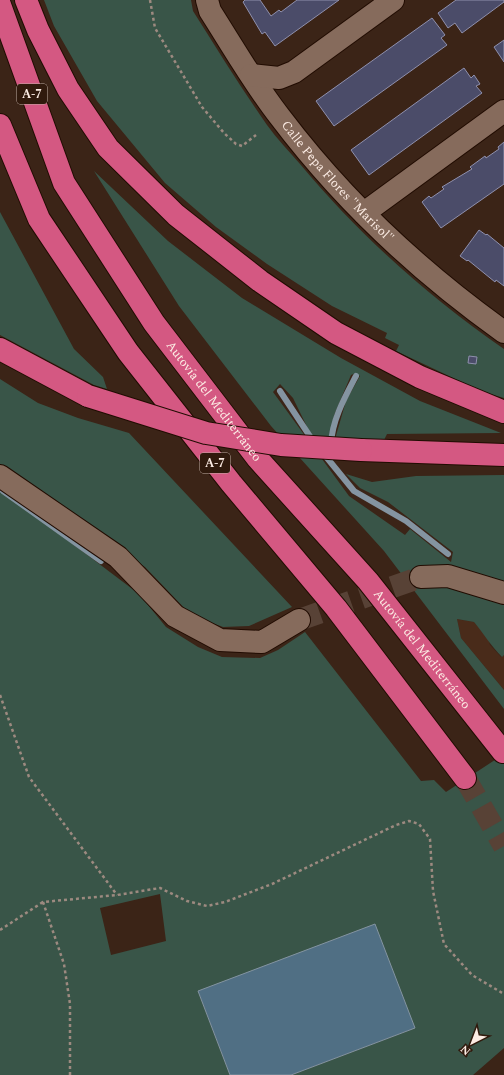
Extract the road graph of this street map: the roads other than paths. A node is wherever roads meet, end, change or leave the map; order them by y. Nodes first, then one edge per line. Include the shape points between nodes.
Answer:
1 (26, 0) edge
2 (207, 0) edge
3 (393, 0) edge
4 (0, 4) edge
5 (251, 76) junction
6 (504, 111) edge
7 (0, 125) edge
8 (364, 213) junction
9 (504, 332) edge
10 (0, 350) edge
11 (504, 412) edge
12 (504, 455) edge
13 (0, 476) edge
14 (420, 577) tunnel mouth
15 (504, 593) edge
16 (299, 620) tunnel mouth
17 (504, 752) edge
18 (465, 778) tunnel mouth

1 - 11 highway via 68,89 108,148 176,215 260,281 336,333 420,377
2 - 5 street, Calle Pepa Flores "Marisol" via 210,11
3 - 5 street via 294,72 279,78
4 - 17 highway, Autovía del Mediterráneo / A-7 via 64,182 154,323 258,459 368,581
5 - 8 street, Calle Pepa Flores "Marisol" via 317,162
6 - 8 street
7 - 18 highway, A-7 via 39,219 128,352 231,483 336,608
8 - 9 street, Calle Pepa Flores "Marisol" via 460,301
10 - 12 highway, bridge via 88,396 206,433 281,445
13 - 16 street via 118,557 175,616 220,640 262,642
14 - 15 street via 448,576

